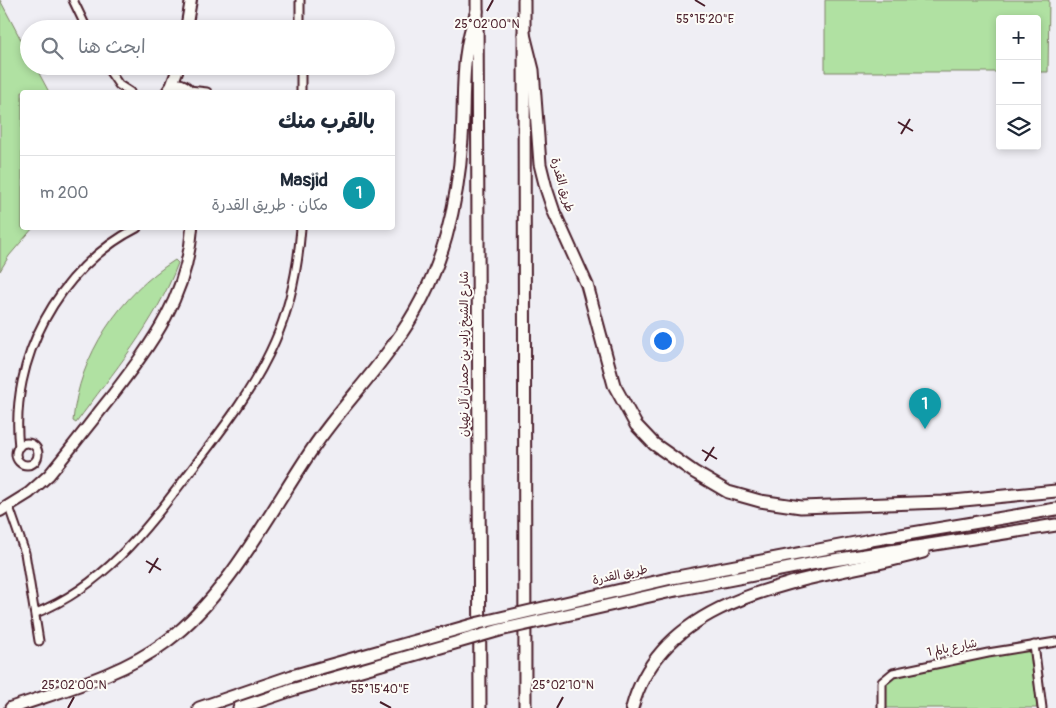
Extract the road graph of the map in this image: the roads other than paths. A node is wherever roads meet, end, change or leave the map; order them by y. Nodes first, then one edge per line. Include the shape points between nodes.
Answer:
1 (73, 0) edge
2 (191, 0) edge
3 (300, 0) edge
4 (524, 0) edge
5 (477, 6) edge
6 (83, 20) edge
7 (188, 20) edge
8 (300, 20) edge
9 (524, 34) junction
10 (112, 75) edge
11 (176, 75) edge
12 (183, 75) edge
13 (301, 75) edge
14 (127, 90) edge
15 (169, 90) edge
16 (188, 90) edge
17 (301, 90) edge
18 (133, 230) edge
19 (192, 230) edge
20 (301, 230) edge
21 (19, 447) dead end
22 (1056, 491) edge
23 (5, 509) edge
24 (1056, 509) edge
25 (1056, 526) edge
26 (958, 540) junction
27 (36, 613) junction
28 (39, 640) dead end
29 (1056, 642) edge
30 (1034, 645) junction
31 (11, 708) edge
32 (200, 708) edge
33 (239, 708) edge
34 (480, 708) edge
35 (525, 708) edge
36 (632, 708) edge
37 (882, 708) edge
38 (1042, 708) edge

1 - 6 street
2 - 7 street
3 - 8 street
4 - 9 main road
5 - 31 main road via 464,59 462,140 452,212 432,275 403,330 327,428 251,544 191,621 164,644 134,662
5 - 34 main road, شارع الشيخ زايد بن حمدان آل نهيان
9 - 22 main road, طريق القدرة via 533,70 540,164 548,194 593,301 614,385 636,426 654,444 728,492 801,507 943,502
9 - 35 main road
10 - 14 street
11 - 15 street
12 - 16 street
13 - 17 street
15 - 16 street via 180,85
18 - 21 street via 109,244 79,272 38,333 20,389
19 - 23 street via 184,277 155,338 55,468 29,494
20 - 27 street via 299,257 285,315 271,350 242,401 125,553 81,590
23 - 27 street via 25,553
24 - 32 main road, طريق القدرة, bridge via 852,543 672,578 479,623 292,676
25 - 26 main road
26 - 33 main road, bridge via 676,590 500,630
26 - 36 main road via 909,556 770,588 718,610 685,631 662,653 643,680
27 - 28 street
29 - 30 street, شارع بالم 1
30 - 37 street, شارع بالم 1 via 888,674 881,686
30 - 38 street

